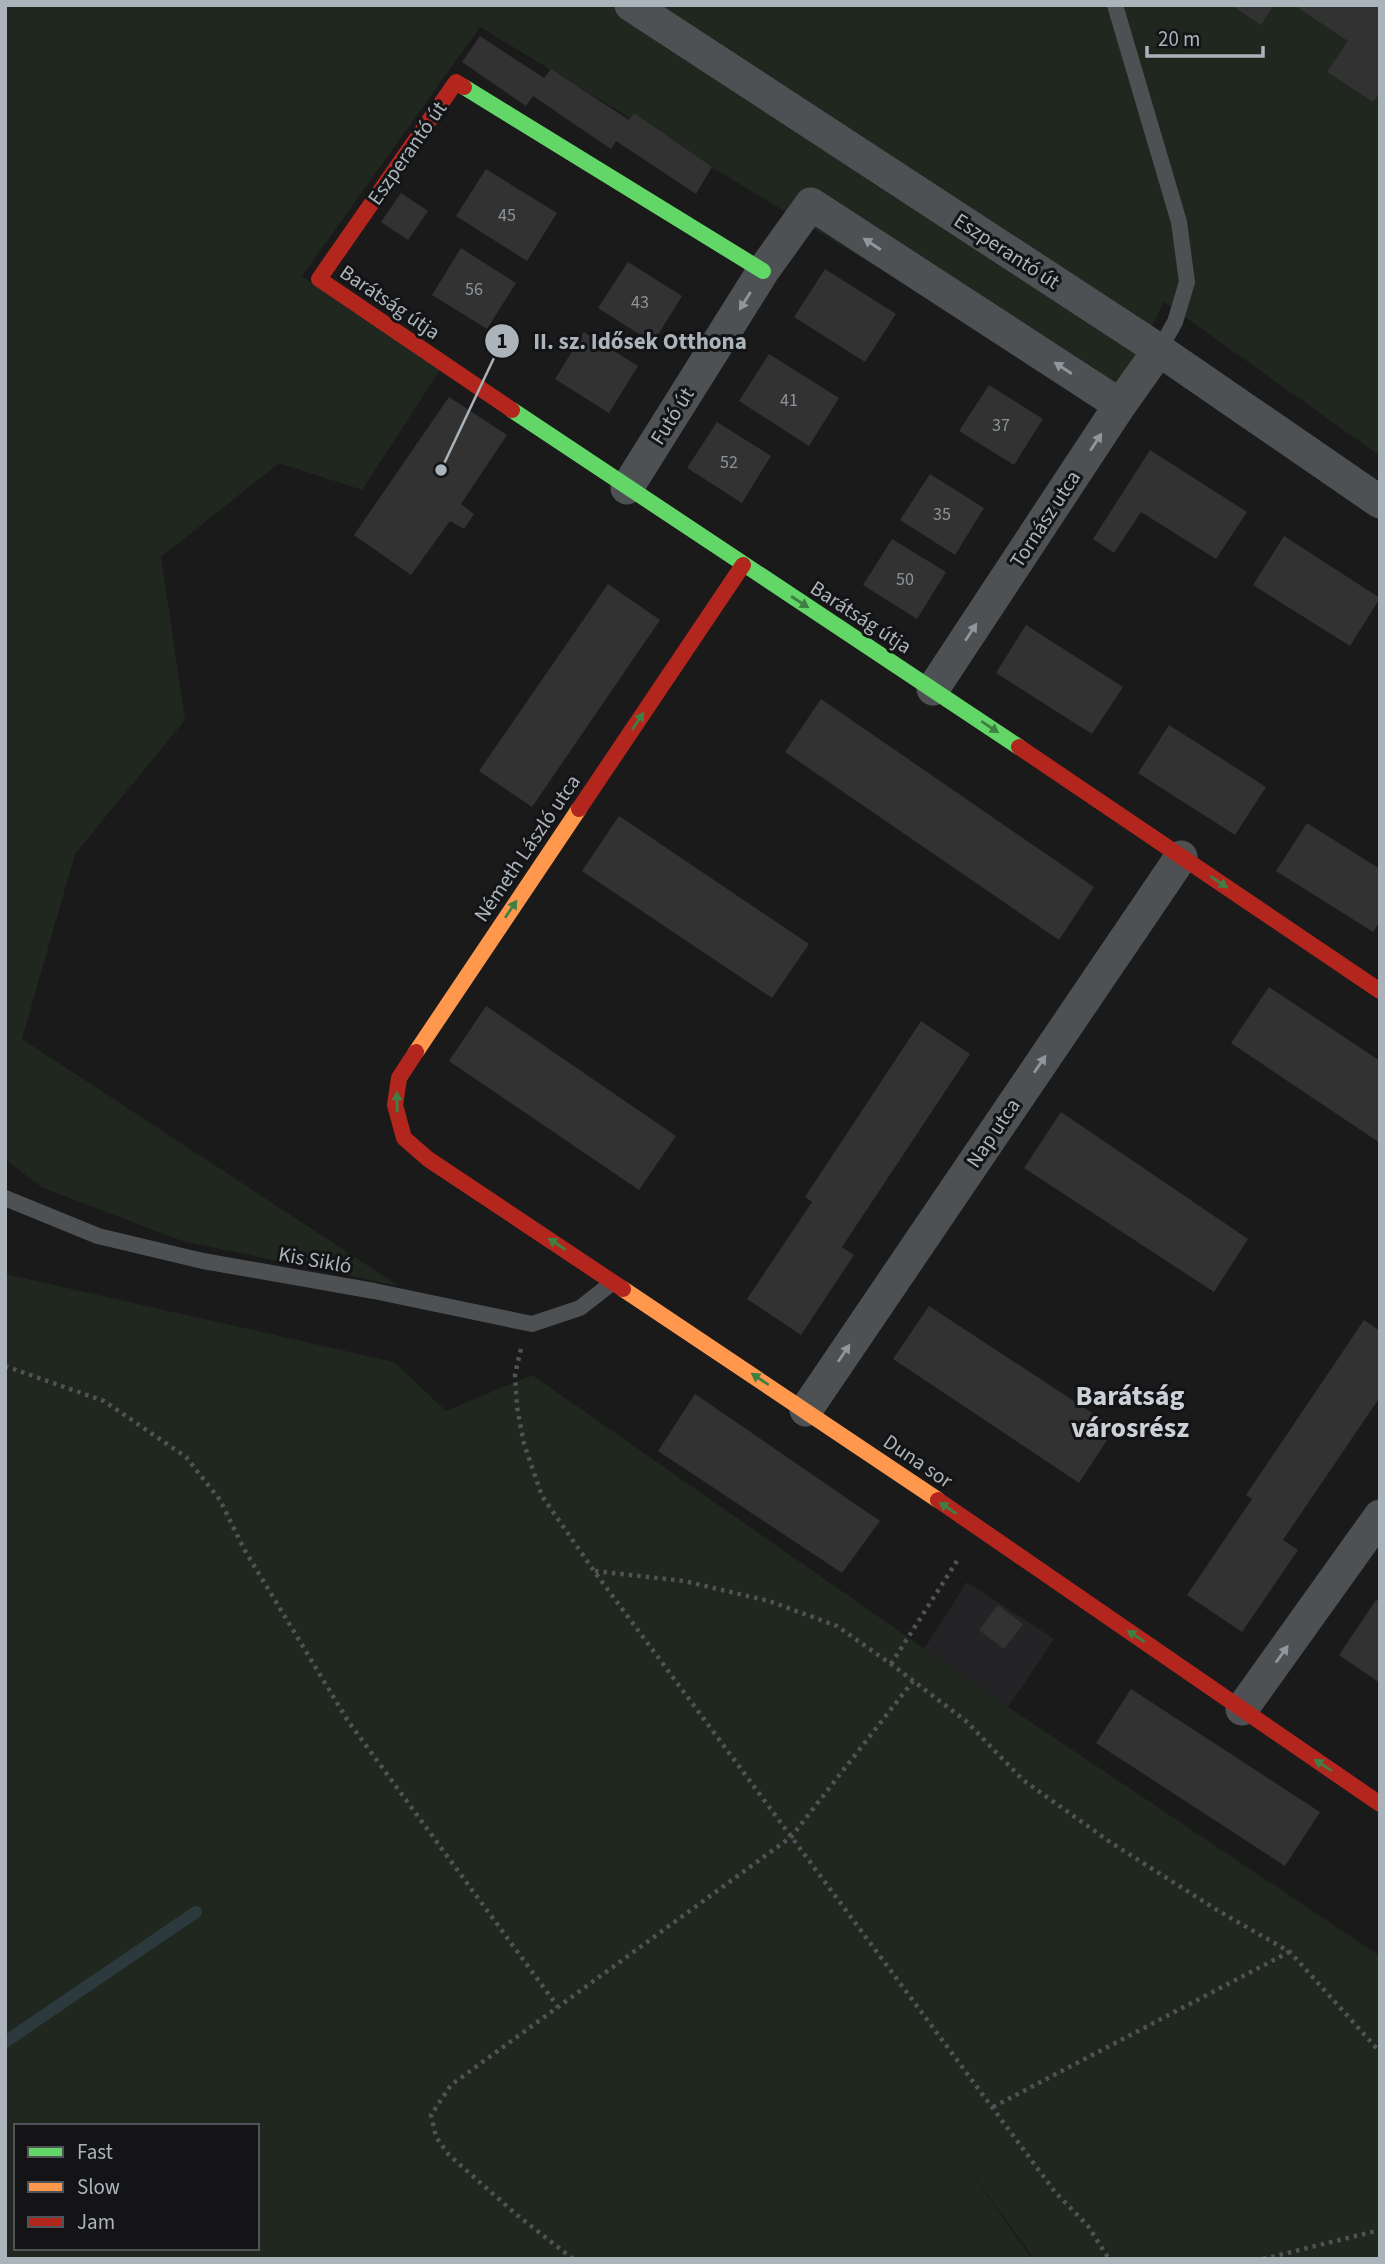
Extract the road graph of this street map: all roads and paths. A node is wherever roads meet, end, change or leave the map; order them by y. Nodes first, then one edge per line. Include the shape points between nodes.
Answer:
1 (631, 5) edge
2 (1115, 5) edge
3 (763, 271) junction
4 (319, 279) joint
5 (1159, 349) junction
6 (1120, 405) junction
7 (627, 488) junction
8 (1380, 502) edge
9 (743, 565) junction
10 (933, 689) junction
11 (1181, 857) junction
12 (1380, 991) edge
13 (428, 1158) joint
14 (5, 1198) edge
15 (614, 1281) junction
16 (532, 1324) junction
17 (5, 1366) edge
18 (806, 1410) junction
19 (1380, 1516) edge
20 (958, 1560) dead end
21 (594, 1571) junction
22 (891, 1664) junction
23 (913, 1681) junction
24 (1242, 1709) junction
25 (1380, 1804) edge
26 (791, 1837) junction
27 (1290, 1952) junction
28 (558, 2007) junction
29 (1380, 2052) edge
30 (993, 2107) junction
31 (1380, 2230) edge
32 (573, 2259) edge
33 (1108, 2259) edge
34 (1263, 2259) edge

1 - 5 street, Eszperantó út
2 - 5 lane via 1179,222 1187,282 1175,322
3 - 4 street, Eszperantó út via 456,82
6 -> 3 street, Futó út via 811,204
3 -> 7 street, Futó út
4 - 7 street, Barátság útja
5 - 6 street, Tornász utca
5 - 8 street, Eszperantó út
10 -> 6 street, Tornász utca
7 - 9 street, Barátság útja
9 -> 10 street, Barátság útja
13 -> 9 street, Németh László utca via 404,1138 395,1105 398,1077
10 -> 11 street, Barátság útja
11 -> 12 street, Barátság útja
18 -> 11 street, Nap utca
15 -> 13 street, Duna sor
14 - 16 lane, Kis Sikló via 99,1236 203,1261
15 - 16 lane via 580,1308
18 -> 15 street, Duna sor
16 - 21 path via 515,1374 524,1444 542,1496
17 - 28 path via 104,1401 186,1457 220,1500 244,1549 348,1721
24 -> 18 street, Duna sor
24 -> 19 street
20 - 22 path
21 - 22 path via 684,1581 769,1601 837,1626
21 - 26 path
22 - 23 path
23 - 26 path
23 - 27 path via 966,1721 1023,1780 1120,1848
25 -> 24 street, Duna sor
26 - 28 path
26 - 30 path
27 - 29 path
27 - 30 path
28 - 32 path via 451,2085 430,2115 436,2137 449,2155
30 - 33 path via 1055,2192 1088,2226
31 - 34 path

